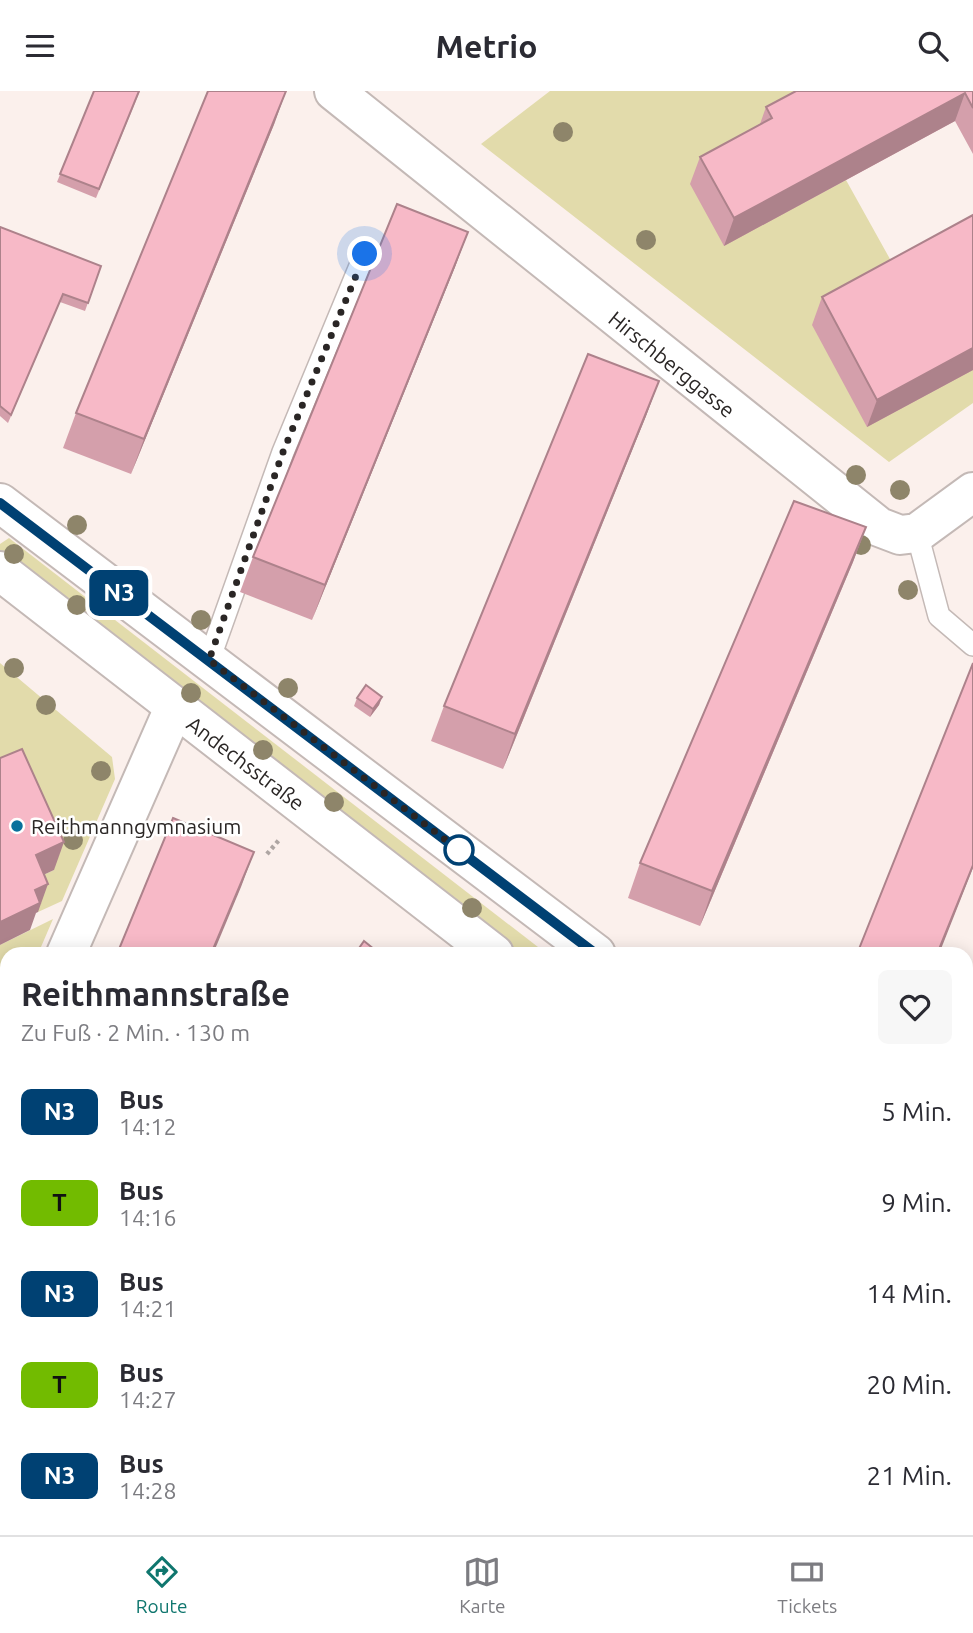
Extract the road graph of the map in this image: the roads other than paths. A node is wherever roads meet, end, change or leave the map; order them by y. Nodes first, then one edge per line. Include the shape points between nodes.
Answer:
1 (334, 91) edge
2 (365, 254) dead end
3 (973, 492) edge
4 (0, 503) edge
5 (917, 533) junction
6 (0, 571) edge
7 (973, 645) edge
8 (209, 660) junction
9 (174, 708) junction
10 (69, 947) edge
11 (485, 947) edge
12 (587, 947) edge

1 - 5 street, Hirschberggasse via 855,511 900,535
2 - 8 lane via 283,452
3 - 5 street
4 - 8 street
5 - 7 lane via 939,616
6 - 9 street, Andechsstraße
8 - 12 street
9 - 10 street
9 - 11 street, Andechsstraße

